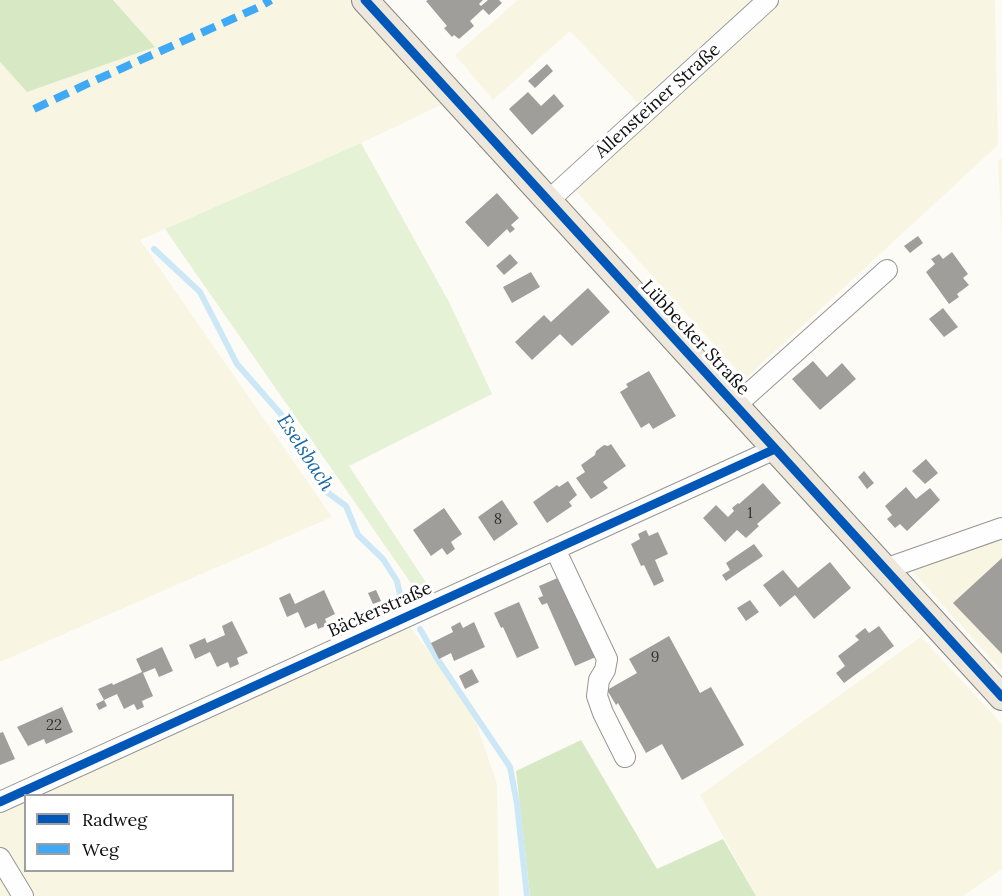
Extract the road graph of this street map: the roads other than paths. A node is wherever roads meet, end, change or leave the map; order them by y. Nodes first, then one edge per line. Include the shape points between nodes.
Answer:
1 (365, 0) edge
2 (768, 0) edge
3 (548, 201) junction
4 (887, 270) dead end
5 (735, 406) junction
6 (775, 449) junction
7 (1002, 528) edge
8 (555, 549) junction
9 (885, 569) junction
10 (1002, 697) edge
11 (625, 757) dead end
12 (0, 802) edge
13 (0, 858) edge
14 (23, 896) edge

1 - 3 main road, Lübbecker Straße
2 - 3 street, Allensteiner Straße
3 - 5 main road, Lübbecker Straße
4 - 5 street
5 - 6 main road, Lübbecker Straße
6 - 8 street, Bäckerstraße
6 - 9 main road, Lübbecker Straße
7 - 9 street
8 - 11 street via 607,659 597,696
8 - 12 street, Bäckerstraße
9 - 10 main road, Lübbecker Straße
13 - 14 street

